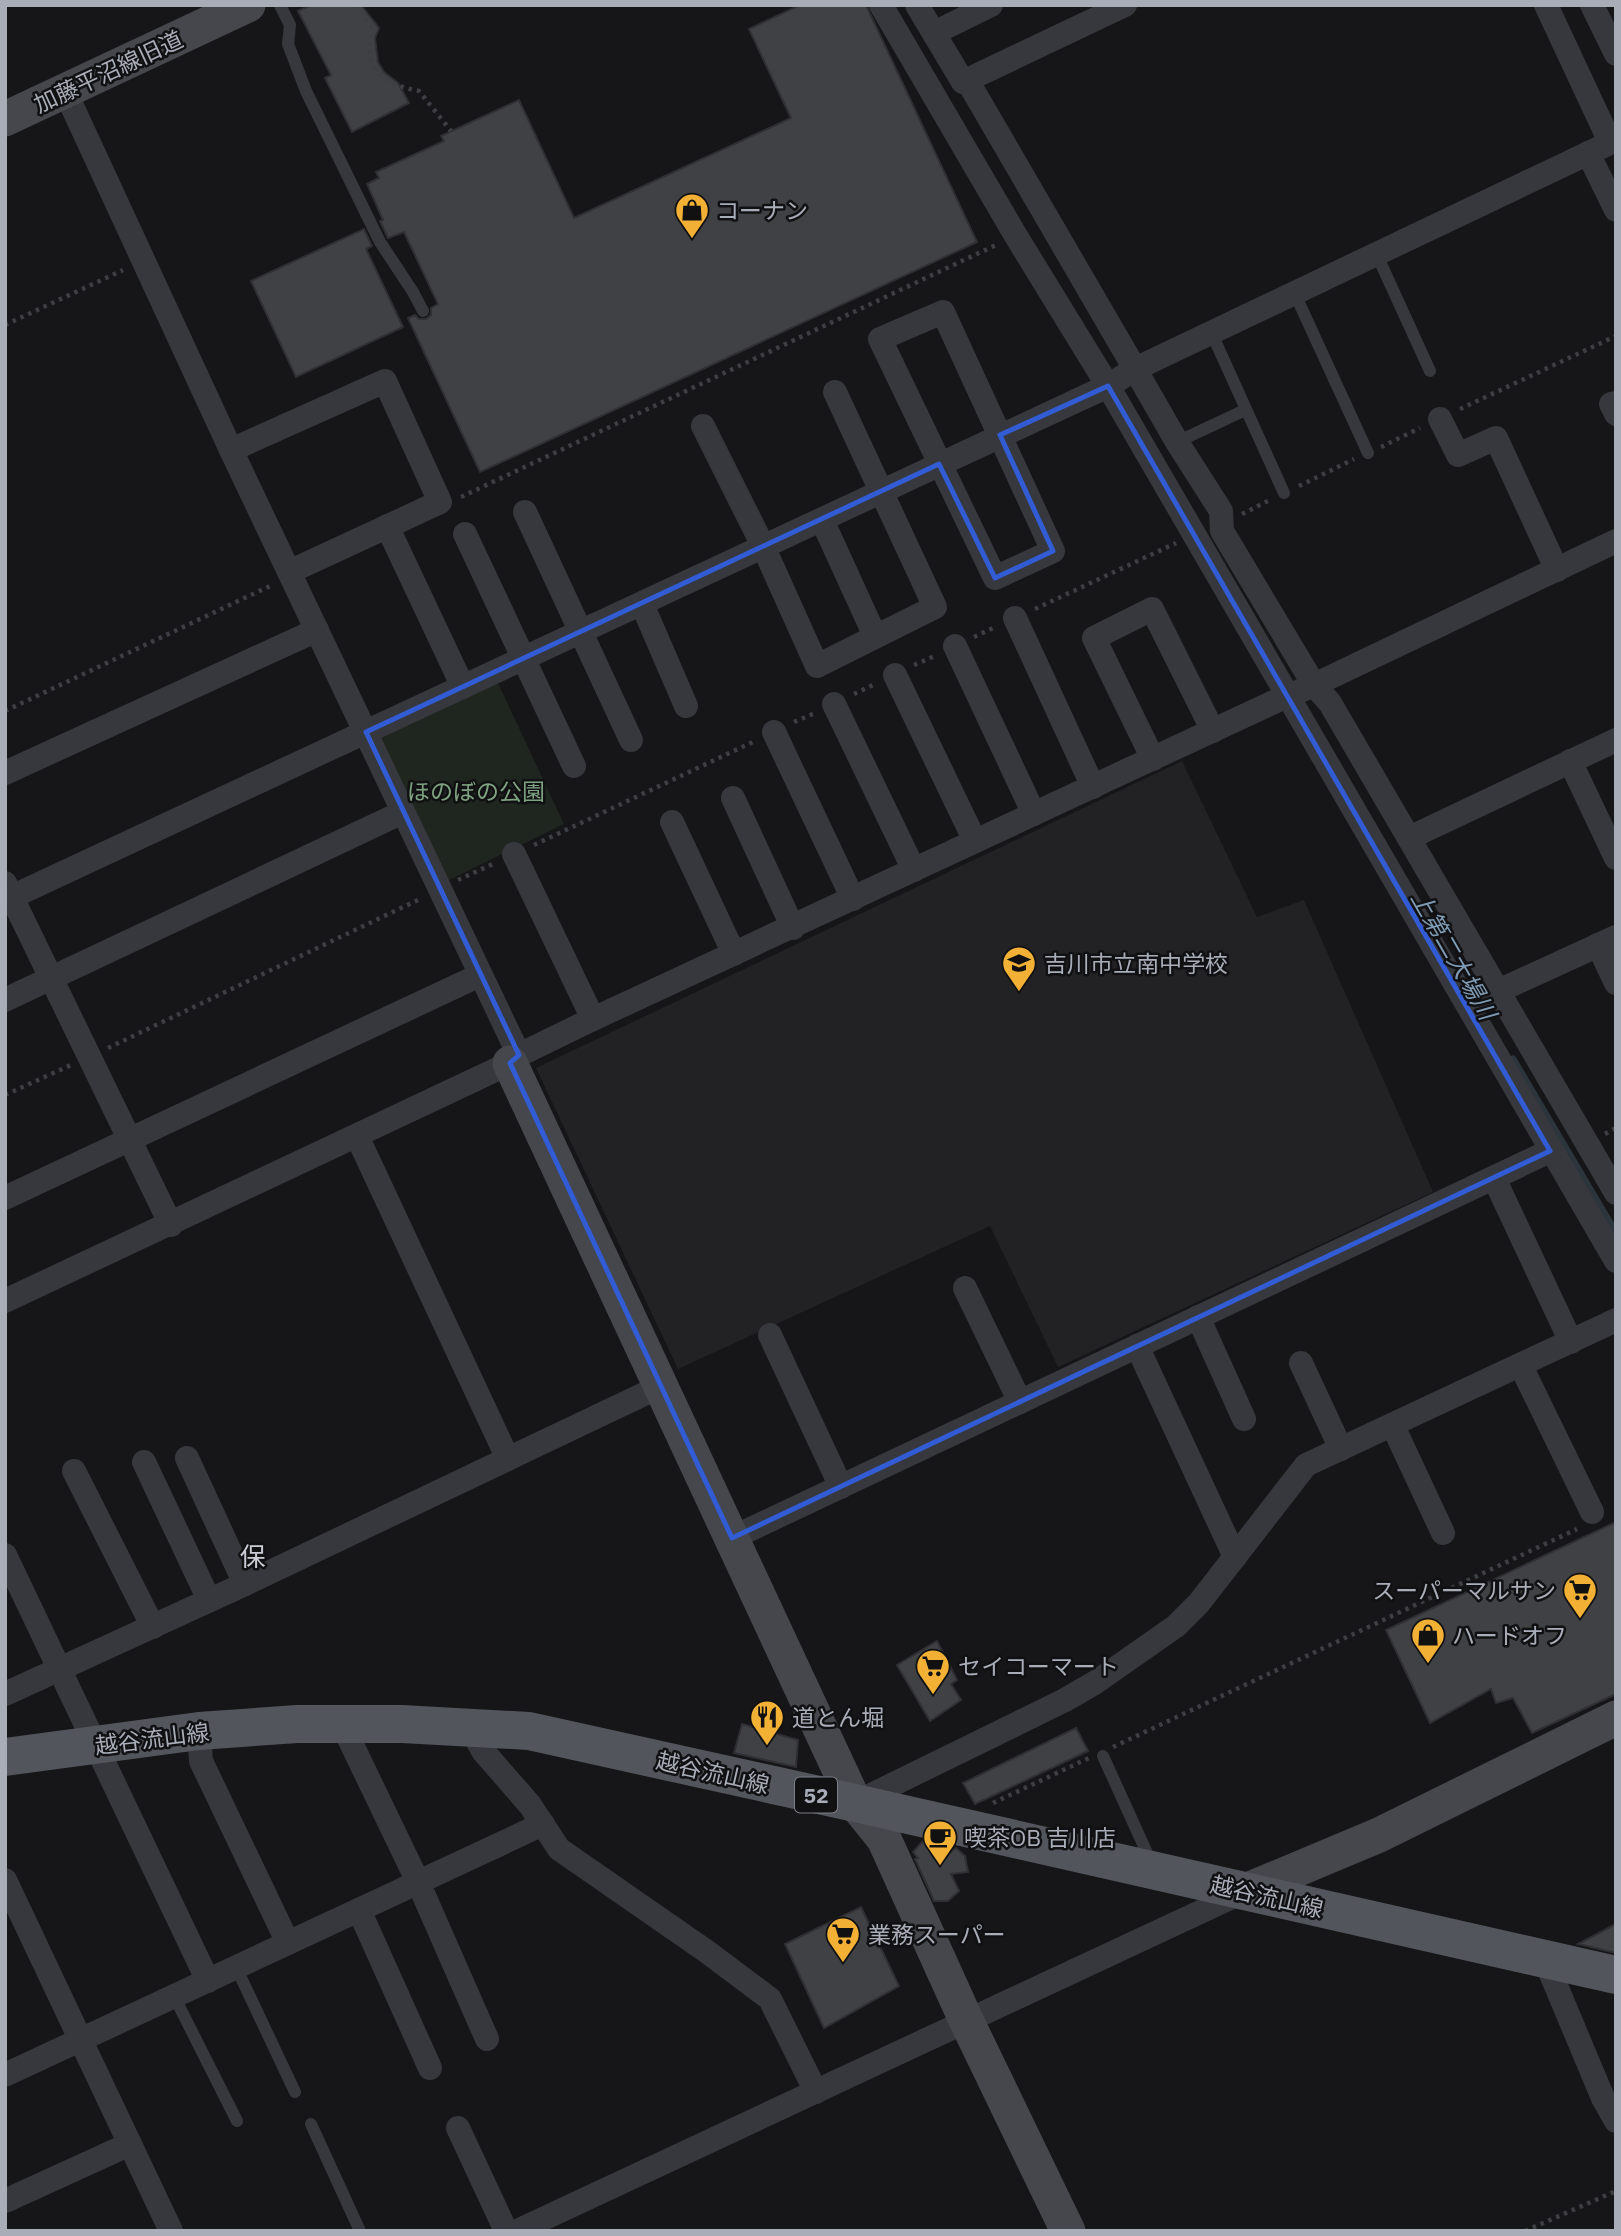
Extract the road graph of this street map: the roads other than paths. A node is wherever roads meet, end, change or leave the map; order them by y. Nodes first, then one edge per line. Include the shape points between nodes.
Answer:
1 (248, 5) edge
2 (281, 5) edge
3 (881, 5) edge
4 (917, 5) edge
5 (991, 5) edge
6 (1125, 5) edge
7 (1546, 5) edge
8 (1592, 5) edge
9 (934, 33) junction
10 (1616, 54) edge
11 (967, 80) junction
12 (65, 92) junction
13 (5, 119) edge
14 (1613, 141) edge
15 (1588, 153) junction
16 (1616, 210) edge
17 (1377, 255) junction
18 (1295, 294) junction
19 (423, 311) dead end
20 (1212, 334) junction
21 (1430, 371) dead end
22 (1121, 378) junction
23 (835, 392) dead end
24 (1616, 402) edge
25 (1245, 410) junction
26 (1616, 414) edge
27 (1440, 419) dead end
28 (703, 426) dead end
29 (1000, 435) junction
30 (1177, 442) junction
31 (231, 450) junction
32 (1368, 453) dead end
33 (939, 464) junction
34 (881, 491) junction
35 (1284, 493) dead end
36 (525, 512) dead end
37 (822, 520) junction
38 (387, 526) junction
39 (464, 534) dead end
40 (1616, 541) edge
41 (763, 546) junction
42 (1557, 569) junction
43 (289, 572) junction
44 (642, 604) junction
45 (1015, 618) road end
46 (317, 630) junction
47 (581, 632) junction
48 (875, 636) junction
49 (955, 646) road end
50 (523, 659) junction
51 (895, 675) road end
52 (463, 687) junction
53 (1302, 690) junction
54 (834, 704) road end
55 (685, 706) dead end
56 (1213, 730) junction
57 (366, 732) junction
58 (774, 732) road end
59 (631, 740) dead end
60 (1616, 740) edge
61 (1153, 759) junction
62 (1570, 761) junction
63 (575, 766) dead end
64 (5, 773) edge
65 (1093, 786) junction
66 (733, 798) dead end
67 (403, 812) junction
68 (1034, 814) junction
69 (671, 822) dead end
70 (1409, 838) junction
71 (975, 841) junction
72 (514, 854) road end
73 (1616, 858) edge
74 (914, 870) junction
75 (7, 893) edge
76 (853, 899) junction
77 (793, 928) junction
78 (1607, 941) edge
79 (734, 954) junction
80 (480, 975) junction
81 (52, 978) junction
82 (1616, 983) edge
83 (1497, 990) junction
84 (5, 1000) edge
85 (1468, 1007) junction
86 (593, 1019) junction
87 (514, 1059) junction
88 (357, 1136) junction
89 (131, 1139) junction
90 (1550, 1151) junction
91 (1494, 1178) junction
92 (1616, 1193) edge
93 (5, 1198) edge
94 (171, 1225) junction
95 (1616, 1261) edge
96 (965, 1288) dead end
97 (5, 1301) edge
98 (1198, 1317) junction
99 (1616, 1321) edge
100 (770, 1335) dead end
101 (1571, 1342) junction
102 (1137, 1346) junction
103 (1301, 1363) dead end
104 (1521, 1366) junction
105 (662, 1386) junction
106 (1020, 1402) junction
107 (1244, 1419) dead end
108 (1393, 1426) junction
109 (1341, 1449) junction
110 (187, 1458) dead end
111 (508, 1459) junction
112 (144, 1462) dead end
113 (74, 1471) dead end
114 (841, 1487) junction
115 (1585, 1520) road end
116 (1443, 1533) dead end
117 (732, 1538) junction
118 (5, 1555) edge
119 (1235, 1557) junction
120 (245, 1584) junction
121 (209, 1600) junction
122 (153, 1627) junction
123 (60, 1669) junction
124 (5, 1694) edge
125 (1616, 1718) edge
126 (342, 1724) junction
127 (477, 1727) junction
128 (199, 1731) junction
129 (96, 1744) junction
130 (1100, 1755) road end
131 (5, 1756) edge
132 (855, 1802) junction
133 (543, 1824) junction
134 (1155, 1871) junction
135 (5, 1881) edge
136 (418, 1882) junction
137 (1243, 1892) junction
138 (359, 1910) junction
139 (288, 1942) junction
140 (1554, 1961) junction
141 (236, 1967) junction
142 (1616, 1975) edge
143 (208, 1981) junction
144 (174, 1996) junction
145 (966, 2020) junction
146 (487, 2039) dead end
147 (81, 2040) junction
148 (430, 2068) dead end
149 (5, 2076) edge
150 (295, 2092) dead end
151 (816, 2092) junction
152 (1616, 2120) edge
153 (237, 2121) dead end
154 (311, 2124) dead end
155 (458, 2128) dead end
156 (130, 2144) junction
157 (5, 2201) edge
158 (171, 2231) edge
159 (360, 2231) edge
160 (506, 2231) edge
161 (517, 2231) edge
162 (1068, 2231) edge

1 - 12 street, 加藤平沼線旧道
2 - 19 lane via 290,24 288,44 306,91 380,242
3 - 22 street via 1016,236
4 - 9 street
5 - 9 street
6 - 11 street
7 - 14 street
8 - 10 street
9 - 11 street via 963,82
11 - 22 street
12 - 13 street, 加藤平沼線旧道
12 - 31 street
14 - 15 street
15 - 16 street
15 - 17 street
17 - 18 street
17 - 21 lane
18 - 20 street
18 - 32 lane
20 - 22 street
20 - 25 lane
22 - 29 street
22 - 30 street
22 - 53 street via 1194,535
23 - 34 street
24 - 26 street via 1612,404
25 - 30 lane
25 - 35 lane
27 - 42 street via 1458,455 1496,438
28 - 41 street
29 - 33 street
29 - 33 street via 1053,551 1041,557 995,578
29 - 33 street via 943,312 880,339
30 - 53 street via 1221,511 1222,531
31 - 38 street via 385,381 440,502
31 - 43 street
33 - 34 street
34 - 37 street
34 - 48 street via 934,607
36 - 47 street
37 - 41 street
37 - 48 street
38 - 43 street
38 - 52 street
39 - 50 street
40 - 42 street
41 - 44 street
41 - 48 street via 817,666
42 - 53 street
43 - 46 street
44 - 47 street
44 - 55 street
45 - 65 street
46 - 57 street
46 - 64 street
47 - 50 street
47 - 59 street
49 - 68 street
50 - 52 street
50 - 63 street
51 - 71 street
52 - 57 street
53 - 56 street
53 - 70 street via 1330,702
53 - 85 street
54 - 74 street
56 - 61 street
56 - 61 street via 1152,609 1094,638
57 - 67 street
57 - 75 street
58 - 76 street
60 - 62 street
61 - 65 street
62 - 70 street
62 - 73 street
65 - 68 street
66 - 77 street
67 - 80 street
67 - 81 street
68 - 71 street
69 - 79 street
70 - 83 street
71 - 74 street
72 - 86 street
74 - 76 street
75 - 81 street
76 - 77 street
77 - 79 street
78 - 82 street
78 - 83 street
79 - 86 street
80 - 87 street
80 - 89 street
81 - 84 street
81 - 89 street
83 - 85 street
83 - 92 street
85 - 90 street
86 - 87 street
87 - 88 street
87 - 105 street
88 - 94 street
88 - 111 street
89 - 93 street
89 - 94 street
90 - 91 street
90 - 95 street
91 - 98 street
91 - 101 street
94 - 97 street
96 - 106 street
98 - 102 street
98 - 107 street
99 - 101 street
100 - 114 street
101 - 104 street
102 - 106 street
102 - 119 street
103 - 109 street
104 - 108 street
104 - 115 street
105 - 111 street
105 - 117 street
106 - 114 street
108 - 109 street
108 - 116 street
109 - 119 street via 1306,1465
110 - 120 street
111 - 120 street
112 - 121 street
113 - 122 street
114 - 117 street
117 - 132 street
118 - 123 street
119 - 132 street via 1176,1626 1096,1682
120 - 121 street
121 - 122 street
122 - 123 street
123 - 124 street
123 - 129 street
125 - 137 street via 1379,1835
126 - 127 main road, 越谷流山線 / 52
126 - 128 main road, 越谷流山線 / 52
126 - 136 street
127 - 132 main road, 越谷流山線 / 52 via 581,1741
127 - 133 street via 483,1751
128 - 129 main road, 越谷流山線 / 52
128 - 139 street via 201,1761
129 - 131 main road, 越谷流山線 / 52
129 - 143 street
130 - 134 lane
132 - 134 main road, 越谷流山線 / 52
132 - 145 street via 884,1839
133 - 136 street
133 - 151 street via 559,1849 770,1999
134 - 137 main road, 越谷流山線 / 52
135 - 147 street
136 - 138 street
136 - 146 street
137 - 140 main road, 越谷流山線 / 52
137 - 145 street
138 - 139 street
138 - 148 street
139 - 141 street
140 - 142 main road, 越谷流山線 / 52
140 - 152 street via 1552,1974
141 - 143 street
141 - 150 lane
143 - 144 street
144 - 147 street
144 - 153 lane
145 - 151 street
145 - 162 street
147 - 149 street
147 - 156 street
151 - 161 street
154 - 159 lane
155 - 160 street
156 - 157 street
156 - 158 street

